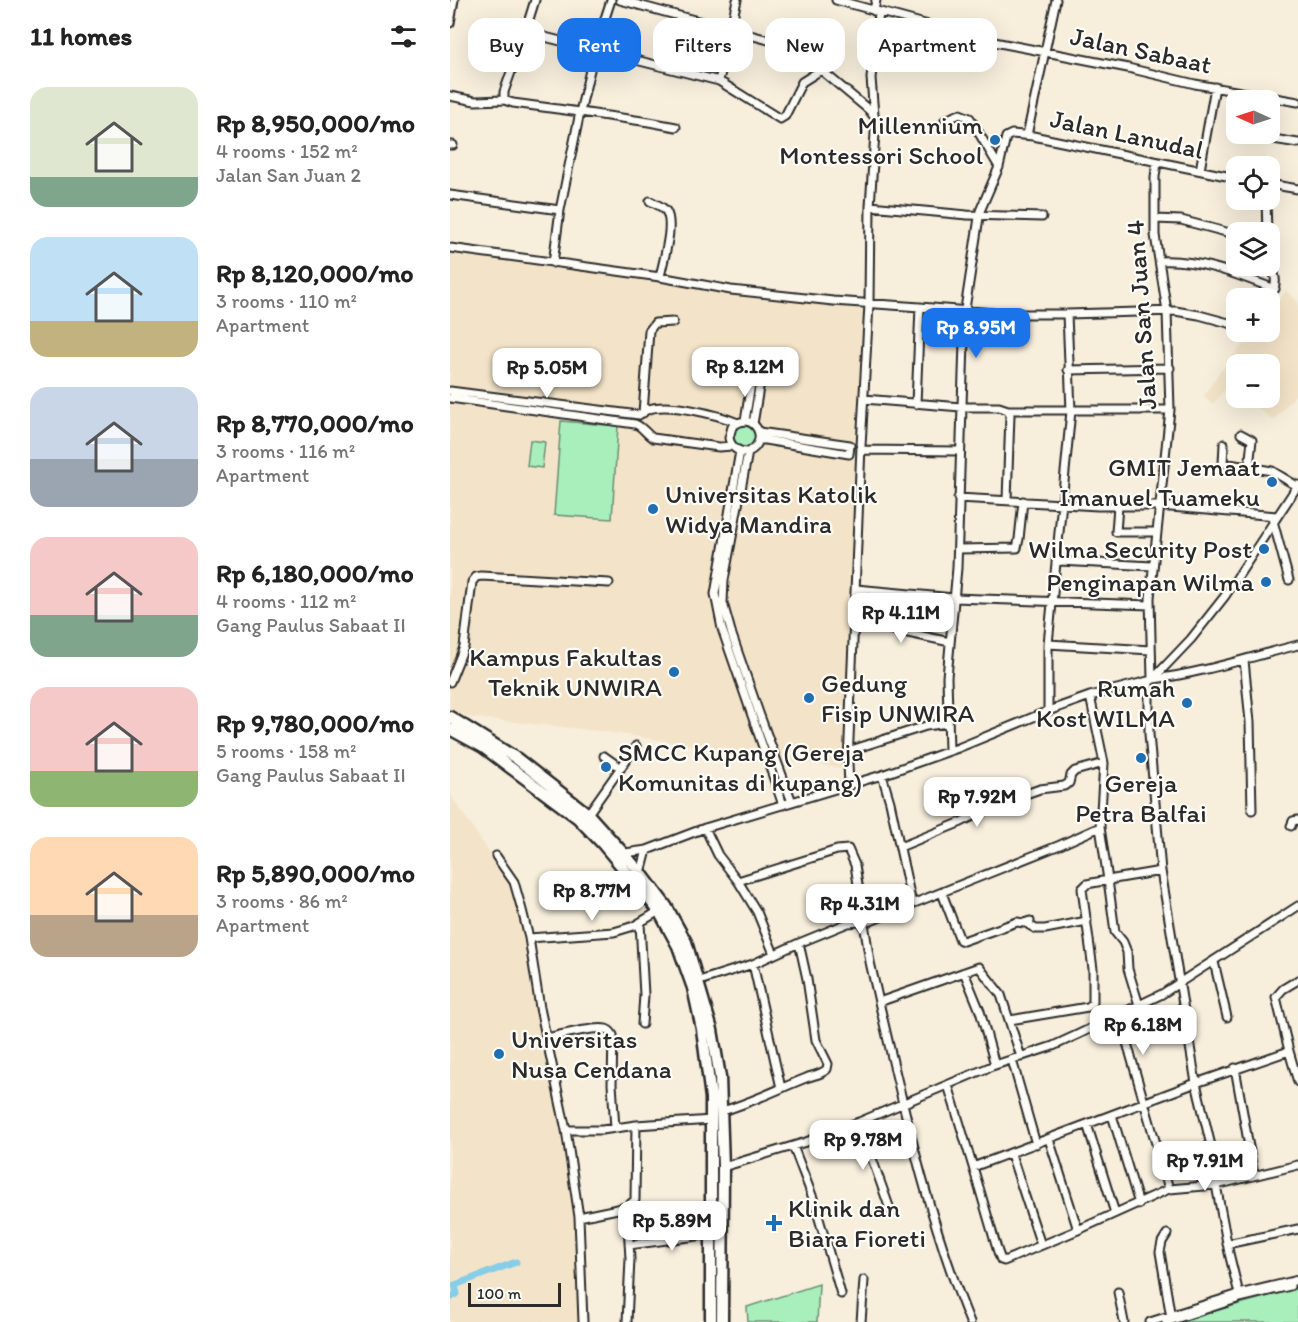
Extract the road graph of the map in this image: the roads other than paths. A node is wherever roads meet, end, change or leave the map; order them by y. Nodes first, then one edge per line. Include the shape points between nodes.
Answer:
1 (454, 0) edge
2 (535, 0) edge
3 (611, 0) edge
4 (620, 0) edge
5 (737, 0) edge
6 (836, 0) edge
7 (876, 0) edge
8 (1056, 0) edge
9 (876, 12) junction
10 (529, 18) edge
11 (605, 18) edge
12 (688, 18) edge
13 (733, 18) edge
14 (450, 23) edge
15 (1044, 51) junction
16 (641, 61) edge
17 (511, 72) edge
18 (590, 72) edge
19 (721, 72) edge
20 (719, 81) junction
21 (1215, 87) junction
22 (450, 96) edge
23 (504, 100) junction
24 (1298, 102) edge
25 (580, 112) junction
26 (875, 116) junction
27 (945, 120) dead end
28 (676, 128) dead end
29 (1027, 135) junction
30 (1280, 140) edge
31 (1298, 143) edge
32 (1157, 162) junction
33 (999, 167) junction
34 (1200, 170) junction
35 (1226, 176) edge
36 (1280, 186) edge
37 (1298, 189) edge
38 (450, 195) edge
39 (650, 201) dead end
40 (870, 206) junction
41 (560, 210) junction
42 (979, 216) junction
43 (1042, 217) dead end
44 (1155, 219) junction
45 (1226, 232) dead end
46 (450, 248) edge
47 (1160, 261) junction
48 (553, 263) junction
49 (660, 277) junction
50 (1272, 288) edge
51 (869, 303) junction
52 (920, 307) junction
53 (965, 309) junction
54 (1167, 311) junction
55 (1067, 315) junction
56 (673, 322) dead end
57 (1226, 322) edge
58 (1170, 369) junction
59 (1068, 370) junction
60 (450, 391) edge
61 (450, 398) edge
62 (864, 399) junction
63 (916, 404) junction
64 (961, 407) junction
65 (1008, 410) junction
66 (1170, 410) junction
67 (1071, 411) junction
68 (643, 413) junction
69 (741, 422) junction
70 (753, 424) junction
71 (1241, 434) dead end
72 (759, 436) junction
73 (797, 438) junction
74 (1224, 444) dead end
75 (732, 446) junction
76 (796, 447) junction
77 (861, 450) junction
78 (959, 451) junction
79 (744, 452) junction
80 (1249, 467) junction
81 (1298, 486) edge
82 (958, 498) junction
83 (1007, 500) junction
84 (1023, 501) junction
85 (1062, 504) junction
86 (1118, 506) junction
87 (1159, 506) junction
88 (1275, 519) junction
89 (1157, 532) junction
90 (958, 549) junction
91 (1056, 563) junction
92 (1152, 566) junction
93 (1289, 580) dead end
94 (609, 583) dead end
95 (856, 589) junction
96 (954, 598) junction
97 (1052, 603) junction
98 (1150, 605) junction
99 (854, 625) junction
100 (950, 642) junction
101 (1048, 645) junction
102 (1298, 645) edge
103 (1151, 650) junction
104 (1244, 660) junction
105 (1151, 680) junction
106 (450, 682) edge
107 (1090, 696) junction
108 (1048, 711) junction
109 (450, 717) edge
110 (948, 723) junction
111 (450, 729) edge
112 (765, 741) junction
113 (636, 746) dead end
114 (848, 751) junction
115 (949, 751) junction
116 (604, 756) dead end
117 (1104, 763) junction
118 (621, 768) junction
119 (882, 775) junction
120 (849, 786) junction
121 (566, 802) junction
122 (792, 802) junction
123 (783, 806) junction
124 (1252, 810) dead end
125 (588, 814) junction
126 (1298, 820) edge
127 (1291, 826) dead end
128 (1100, 827) junction
129 (705, 828) junction
130 (900, 847) junction
131 (647, 850) junction
132 (625, 853) junction
133 (495, 856) dead end
134 (1161, 871) junction
135 (641, 873) junction
136 (1108, 880) junction
137 (738, 881) junction
138 (942, 893) junction
139 (912, 904) junction
140 (1298, 906) edge
141 (658, 911) junction
142 (1087, 921) junction
143 (865, 922) junction
144 (640, 923) junction
145 (529, 938) junction
146 (799, 943) junction
147 (774, 954) junction
148 (1214, 962) junction
149 (753, 964) junction
150 (964, 972) junction
151 (1298, 980) edge
152 (699, 981) junction
153 (1179, 984) junction
154 (879, 1002) junction
155 (1139, 1005) junction
156 (1119, 1015) junction
157 (1227, 1017) dead end
158 (1010, 1020) junction
159 (642, 1024) dead end
160 (547, 1038) junction
161 (1289, 1051) junction
162 (1021, 1057) junction
163 (1012, 1060) junction
164 (995, 1065) junction
165 (1235, 1068) junction
166 (1298, 1082) edge
167 (1196, 1083) junction
168 (948, 1085) junction
169 (781, 1088) junction
170 (902, 1103) junction
171 (1143, 1103) junction
172 (722, 1111) junction
173 (1112, 1115) junction
174 (712, 1120) junction
175 (859, 1122) junction
176 (1087, 1124) junction
177 (636, 1125) junction
178 (615, 1128) junction
179 (566, 1130) junction
180 (1049, 1138) junction
181 (1036, 1144) junction
182 (794, 1146) junction
183 (1011, 1154) junction
184 (1298, 1166) edge
185 (723, 1167) junction
186 (973, 1167) junction
187 (1254, 1175) junction
188 (1216, 1185) junction
189 (1169, 1189) junction
190 (1139, 1203) junction
191 (717, 1205) junction
192 (627, 1207) junction
193 (891, 1212) dead end
194 (1115, 1213) junction
195 (579, 1217) junction
196 (1298, 1229) edge
197 (1078, 1230) junction
198 (712, 1234) junction
199 (1167, 1234) dead end
200 (1227, 1244) junction
201 (629, 1245) junction
202 (1041, 1245) junction
203 (864, 1280) dead end
204 (1298, 1280) edge
205 (1298, 1284) edge
206 (1118, 1292) dead end
207 (841, 1294) dead end
208 (1240, 1296) junction
209 (1169, 1319) edge
210 (583, 1322) edge
211 (627, 1322) edge
212 (711, 1322) edge
213 (722, 1322) edge
214 (861, 1322) edge
215 (970, 1322) edge
216 (1124, 1322) edge
217 (1150, 1322) edge

1 - 14 street
2 - 10 street
3 - 11 street
4 - 12 street
5 - 13 street
6 - 9 street, Jalan Sabaat
7 - 9 street
8 - 15 street
9 - 15 street, Jalan Sabaat
9 - 26 street via 871,78
15 - 21 street, Jalan Sabaat
15 - 29 street
16 - 20 street
17 - 23 street
18 - 25 street
19 - 20 street
20 - 26 street via 780,119 802,82 822,70
21 - 24 street, Jalan Sabaat
21 - 34 street
22 - 23 street
23 - 25 street
25 - 28 street
25 - 41 street
26 - 40 street
27 - 33 street via 960,114 970,118
29 - 32 street, Jalan Lanudal
29 - 33 street, Jalan Lanudal via 1009,136
30 - 31 street
32 - 34 street, Jalan Lanudal
32 - 44 street, Jalan San Juan 4
33 - 42 street
34 - 35 street, Jalan Lanudal
36 - 37 street
38 - 41 street
39 - 49 street via 661,206 670,224
40 - 42 street
40 - 51 street
41 - 48 street
42 - 43 street
42 - 53 street
44 - 45 street via 1181,220
44 - 47 street, Jalan San Juan 4
46 - 48 street
47 - 50 street via 1215,267
47 - 54 street, Jalan San Juan 4
48 - 49 street
49 - 51 street via 731,290
51 - 52 street
51 - 62 street
52 - 53 street
52 - 63 street
53 - 55 street
53 - 64 street
54 - 55 street
54 - 57 street
54 - 58 street, Jalan San Juan 4
55 - 59 street
56 - 68 street via 655,323 649,330
58 - 59 street
58 - 66 street, Jalan San Juan 4
59 - 67 street
60 - 68 street
61 - 75 street via 634,424 653,438
62 - 63 street
62 - 77 street
63 - 64 street
64 - 65 street
64 - 78 street
65 - 67 street
65 - 83 street
66 - 67 street
66 - 87 street, Jalan San Juan 4
67 - 85 street
68 - 69 street via 652,408 672,408
69 - 70 street
69 - 70 street via 754,369 760,365
69 - 75 street via 729,435
70 - 72 street
71 - 80 street via 1252,440
72 - 73 street
72 - 76 street
72 - 79 street via 753,449
73 - 76 street
73 - 76 street via 850,445 849,454
74 - 80 street via 1223,463
75 - 79 street
77 - 78 street
77 - 95 street
78 - 82 street
79 - 112 street via 717,578 716,603
80 - 81 street via 1272,471
81 - 88 street
82 - 83 street
82 - 90 street
83 - 84 street
84 - 85 street
84 - 90 street via 1017,548
85 - 86 street
85 - 91 street
86 - 87 street
86 - 89 street via 1116,532
87 - 88 street
87 - 89 street, Jalan San Juan 4
88 - 93 street
88 - 105 street via 1225,596
89 - 92 street, Jalan San Juan 4
90 - 96 street
91 - 92 street
91 - 97 street
92 - 98 street, Jalan San Juan 4
94 - 106 street via 476,578 472,582 464,647
95 - 96 street
95 - 99 street
96 - 97 street
96 - 100 street
97 - 98 street
97 - 101 street
98 - 103 street, Jalan San Juan 4
99 - 100 street
99 - 114 street
100 - 110 street
101 - 103 street
101 - 108 street
102 - 104 street
103 - 105 street, Jalan San Juan 4
104 - 105 street
104 - 124 street
105 - 107 street
105 - 134 street, Jalan San Juan 4 via 1149,734
107 - 108 street
107 - 117 street
108 - 115 street
109 - 121 highway via 516,758
110 - 114 street via 926,726
110 - 115 street
111 - 121 highway
112 - 122 street
112 - 123 street
113 - 118 street
114 - 120 street
115 - 119 street
116 - 118 street
117 - 128 street
117 - 130 street via 1075,771 1064,786 1040,789 1010,800
118 - 125 street
119 - 120 street
119 - 130 street
120 - 122 street
121 - 125 highway
121 - 141 highway
122 - 123 street
123 - 129 street
125 - 132 highway
126 - 127 street
128 - 136 street
128 - 138 street
129 - 131 street
129 - 137 street via 718,855
130 - 139 street
131 - 132 street
131 - 135 street
132 - 135 highway
133 - 145 street via 514,882
134 - 136 street
134 - 153 street, Jalan San Juan 4
135 - 152 highway via 676,923
136 - 142 street via 1087,884 1082,889
136 - 155 street via 1115,932 1127,952
137 - 143 street via 848,849 855,865
137 - 147 street
138 - 139 street
138 - 142 street via 960,940 1017,922 1030,921 1029,925 1040,930
139 - 143 street
140 - 148 street
141 - 144 street
141 - 174 highway via 678,946 693,988 708,1063
142 - 158 street via 1093,1003
143 - 146 street via 848,923
143 - 154 street
144 - 145 street via 595,934
144 - 159 street
145 - 160 street
146 - 147 street
146 - 169 street via 816,1040 828,1066 823,1073
147 - 149 street
148 - 153 street
148 - 157 street
149 - 152 street
149 - 169 street
150 - 154 street
150 - 158 street via 982,969 1001,995
150 - 164 street
151 - 161 street via 1276,997
152 - 172 highway via 716,1054
153 - 155 street
153 - 167 street, Jalan San Juan 4
154 - 170 street
155 - 156 street
156 - 162 street
156 - 171 street
158 - 162 street
160 - 178 street via 599,1029 611,1032
160 - 179 street
161 - 165 street
161 - 166 street
162 - 163 street
163 - 164 street
163 - 181 street
164 - 168 street
165 - 167 street
165 - 187 street
167 - 171 street
167 - 188 street, Jalan San Juan 4
168 - 170 street
168 - 186 street
169 - 172 street
170 - 175 street
170 - 215 street via 936,1226
171 - 173 street
171 - 189 street
172 - 185 highway
173 - 176 street
173 - 190 street
174 - 177 street
174 - 191 highway
175 - 182 street
175 - 193 street
176 - 180 street
176 - 194 street
177 - 178 street
177 - 192 street via 635,1198
178 - 179 street
179 - 195 street
180 - 181 street
180 - 197 street
181 - 183 street
182 - 185 street
182 - 207 street
183 - 186 street
183 - 202 street
184 - 187 street
185 - 191 highway
186 - 202 street via 1001,1260
187 - 188 street
188 - 189 street
188 - 200 street, Jalan San Juan 4
189 - 190 street
190 - 194 street
191 - 198 highway
191 - 213 highway
192 - 195 street
192 - 201 street
194 - 197 street
195 - 210 street
196 - 200 street
197 - 202 street
198 - 201 street
198 - 212 highway
199 - 209 street via 1160,1252
200 - 208 street, Jalan San Juan 4
201 - 211 street
203 - 214 street
204 - 208 street
205 - 208 street
206 - 216 street
208 - 209 street
209 - 217 street

